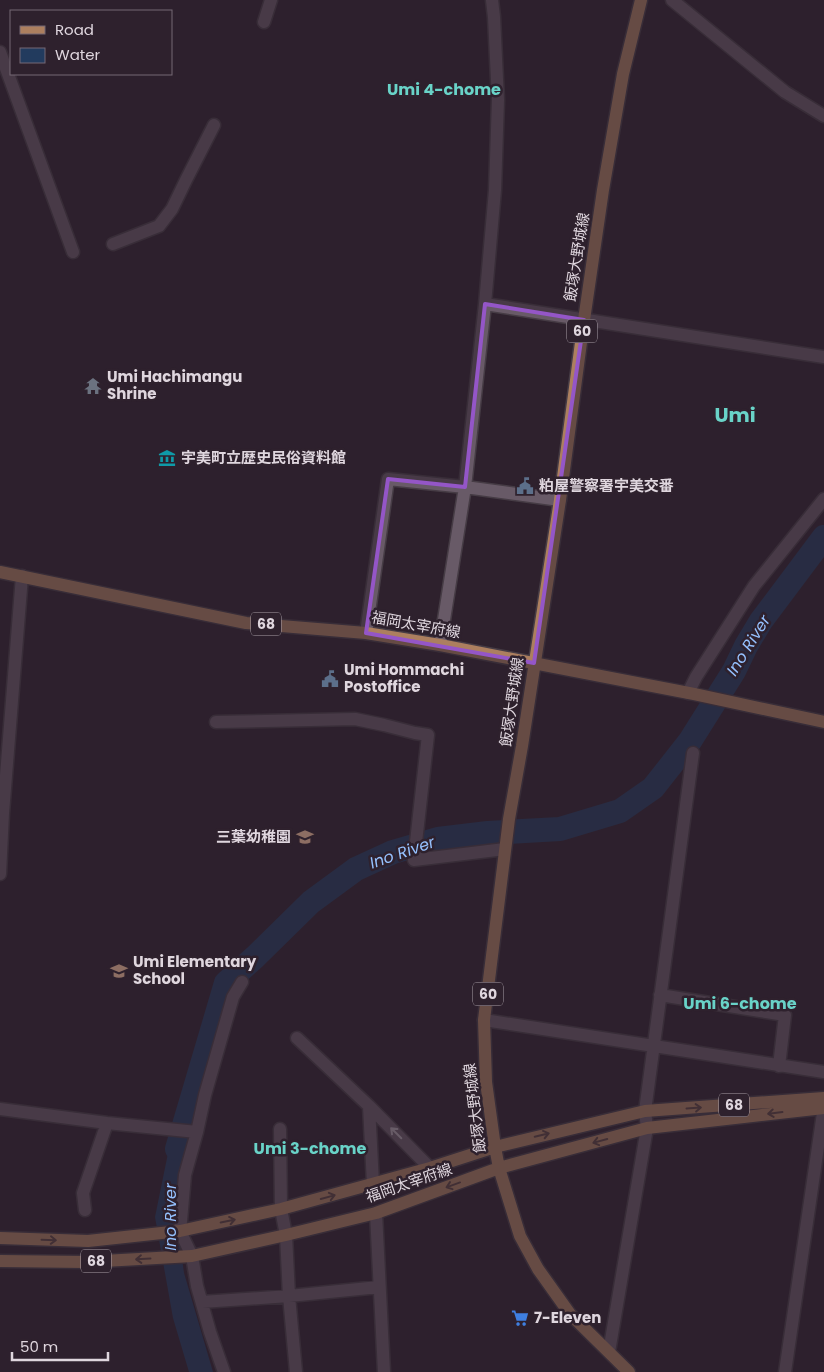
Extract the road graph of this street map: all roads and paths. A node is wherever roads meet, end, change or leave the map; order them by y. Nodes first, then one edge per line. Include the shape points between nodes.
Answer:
1 (271, 0) edge
2 (492, 0) edge
3 (641, 0) edge
4 (672, 0) edge
5 (264, 22) dead end
6 (0, 52) edge
7 (824, 116) edge
8 (214, 125) dead end
9 (114, 244) dead end
10 (73, 252) dead end
11 (485, 304) junction
12 (584, 320) junction
13 (824, 357) edge
14 (465, 487) junction
15 (824, 499) edge
16 (560, 500) junction
17 (0, 572) edge
18 (22, 576) junction
19 (366, 632) junction
20 (440, 645) junction
21 (534, 663) junction
22 (691, 694) junction
23 (216, 722) dead end
24 (824, 722) edge
25 (693, 752) dead end
26 (506, 846) junction
27 (0, 874) edge
28 (242, 982) dead end
29 (660, 995) junction
30 (484, 1020) junction
31 (297, 1038) dead end
32 (653, 1046) junction
33 (779, 1066) junction
34 (824, 1072) edge
35 (824, 1098) edge
36 (369, 1106) junction
37 (824, 1107) edge
38 (0, 1109) edge
39 (645, 1111) junction
40 (107, 1123) junction
41 (647, 1128) junction
42 (280, 1129) dead end
43 (195, 1132) junction
44 (495, 1147) junction
45 (430, 1168) junction
46 (499, 1168) junction
47 (373, 1184) junction
48 (281, 1209) junction
49 (85, 1210) dead end
50 (376, 1213) junction
51 (180, 1231) junction
52 (286, 1235) junction
53 (0, 1238) edge
54 (192, 1256) junction
55 (0, 1261) edge
56 (379, 1287) junction
57 (288, 1296) junction
58 (202, 1302) junction
59 (609, 1352) junction
60 (224, 1372) edge
61 (296, 1372) edge
62 (384, 1372) edge
63 (629, 1372) edge
64 (785, 1372) edge

1 - 5 street
2 - 11 street via 498,100 495,190
3 - 12 main road, 飯塚大野城線 / 60 via 623,74
4 - 7 street via 785,92
6 - 10 street
8 - 9 street via 172,209 159,226
11 - 12 street
11 - 14 street
12 - 13 street
12 - 16 main road, 飯塚大野城線 / 60
14 - 16 street
14 - 19 street via 388,479
14 - 20 street
15 - 22 street via 754,586 696,677
16 - 21 main road, 飯塚大野城線 / 60
17 - 18 main road, 福岡太宰府線 / 68
18 - 19 main road, 福岡太宰府線 / 68 via 246,623
18 - 27 street
19 - 20 main road, 福岡太宰府線 / 68
20 - 21 main road, 福岡太宰府線 / 68
21 - 22 main road, 福岡太宰府線 / 68
21 - 26 main road, 飯塚大野城線 / 60
22 - 24 main road, 福岡太宰府線 / 68
23 - 26 street via 355,720 428,735 414,860
25 - 29 street
26 - 30 main road, 飯塚大野城線 / 60
28 - 43 street via 233,997
29 - 32 street
29 - 33 street via 785,1015
30 - 32 street
30 - 44 main road, 飯塚大野城線 / 60 via 486,1082
31 - 36 street
32 - 33 street
32 - 39 street
33 - 34 street
39 -> 35 main road, 福岡太宰府線 / 68
45 -> 36 street
36 - 47 street
37 -> 41 main road, 福岡太宰府線 / 68
37 - 64 street
38 - 40 street
39 - 41 street
44 -> 39 main road, 福岡太宰府線 / 68
40 - 43 street
40 - 49 street via 83,1193
41 -> 46 main road, 福岡太宰府線 / 68
41 - 59 street
42 - 48 street
43 - 51 street via 185,1175
44 - 45 main road, 福岡太宰府線 / 68
44 - 46 main road, 飯塚大野城線 / 60
45 - 47 main road, 福岡太宰府線 / 68
46 -> 50 main road, 福岡太宰府線 / 68
46 - 59 main road, 飯塚大野城線 / 60 via 520,1236 538,1269 570,1314
48 -> 47 main road, 福岡太宰府線 / 68
51 -> 48 main road, 福岡太宰府線 / 68
48 - 52 street
50 - 52 main road, 福岡太宰府線 / 68
50 - 56 street
53 -> 51 main road, 福岡太宰府線 / 68 via 88,1241
51 - 54 street
52 - 54 main road, 福岡太宰府線 / 68
52 - 57 street
54 -> 55 main road, 福岡太宰府線 / 68 via 86,1262
54 - 58 street
56 - 57 street
56 - 62 street
57 - 58 street
57 - 61 street
58 - 60 street
59 - 63 main road, 飯塚大野城線 / 60

